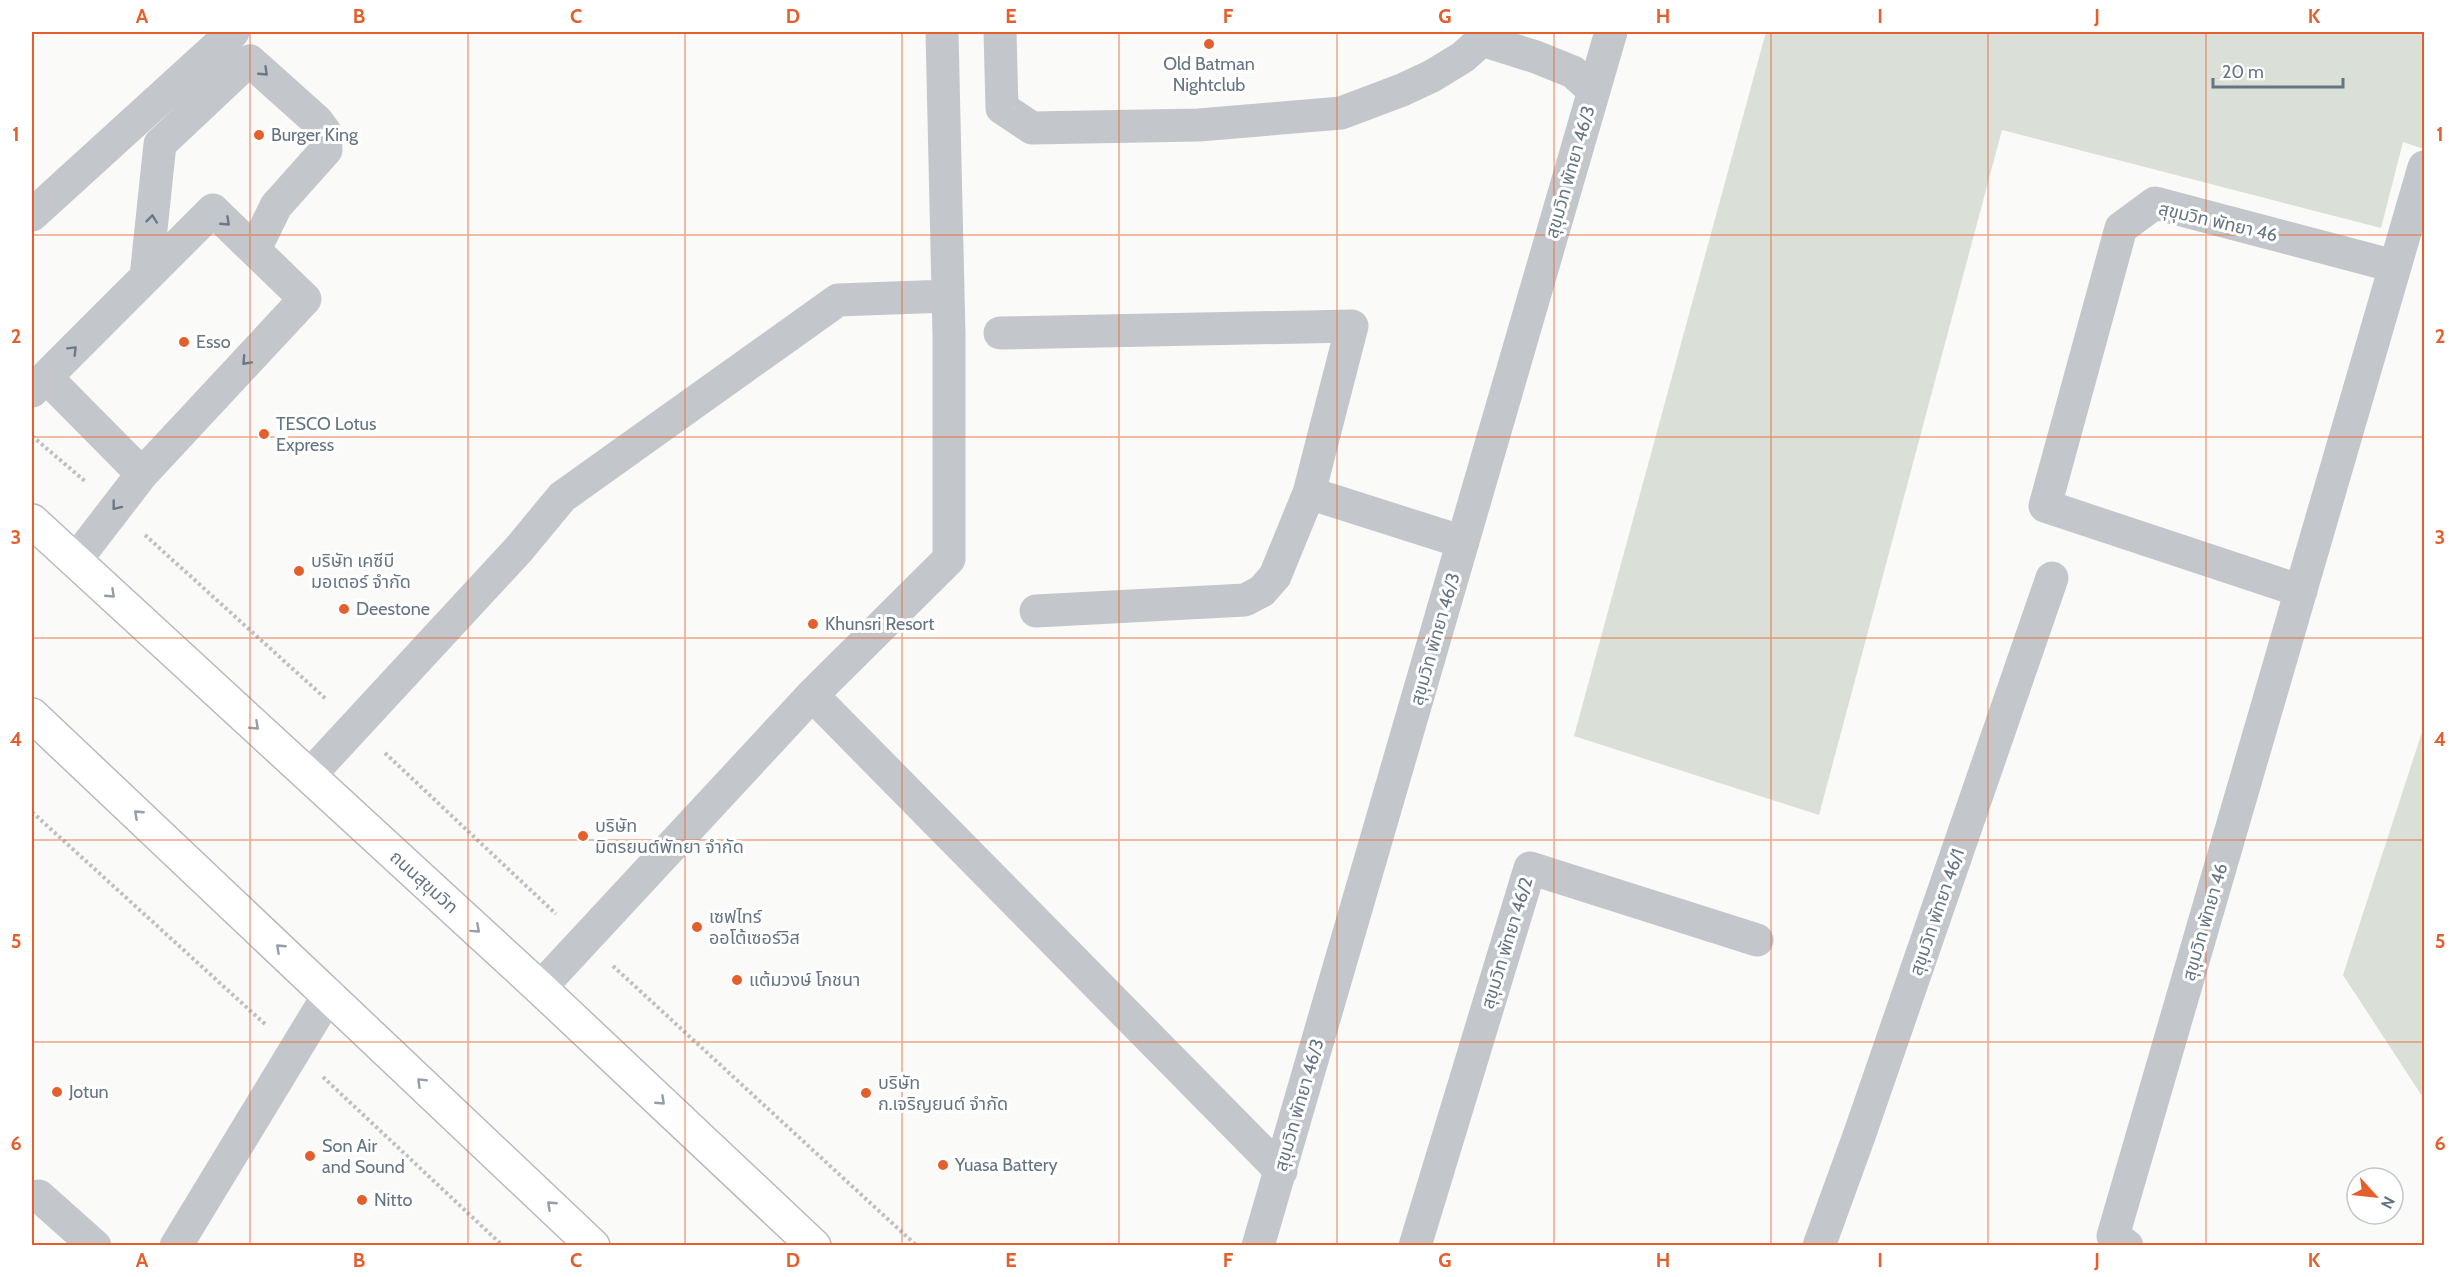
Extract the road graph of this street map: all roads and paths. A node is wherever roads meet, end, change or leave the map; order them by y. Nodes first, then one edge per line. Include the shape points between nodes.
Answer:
1 (233, 32) edge
2 (942, 32) edge
3 (1000, 32) edge
4 (1611, 32) edge
5 (1481, 36) edge
6 (1593, 90) junction
7 (2424, 167) edge
8 (32, 215) edge
9 (255, 249) junction
10 (2394, 267) junction
11 (146, 277) junction
12 (947, 296) junction
13 (1000, 333) dead end
14 (39, 384) edge
15 (32, 436) edge
16 (142, 474) junction
17 (1310, 493) junction
18 (114, 507) junction
19 (33, 527) edge
20 (1463, 542) junction
21 (75, 561) junction
22 (2052, 578) dead end
23 (2301, 591) junction
24 (1036, 611) dead end
25 (812, 694) junction
26 (32, 715) edge
27 (357, 726) junction
28 (309, 776) junction
29 (584, 940) junction
30 (1757, 940) dead end
31 (540, 988) junction
32 (329, 994) junction
33 (1281, 1171) junction
34 (39, 1196) dead end
35 (95, 1245) edge
36 (176, 1245) edge
37 (593, 1245) edge
38 (814, 1245) edge
39 (917, 1245) edge
40 (1258, 1245) edge
41 (1415, 1245) edge
42 (1819, 1245) edge
43 (2127, 1245) edge

1 - 8 street
2 - 12 street
3 - 5 street via 1002,108 1032,128 1199,125 1341,113 1432,76 1463,57
4 - 6 street, สุขุมวิท พัทยา 46/3
5 - 6 street via 1573,72
6 - 20 street, สุขุมวิท พัทยา 46/3
7 - 10 street
11 -> 9 street via 213,210
11 -> 9 street via 160,144 250,61 317,121 325,132 326,150 276,206
9 -> 16 street via 305,299
10 - 23 street, สุขุมวิท พัทยา 46
10 - 23 street, สุขุมวิท พัทยา 46 via 2155,203 2121,228 2045,506
14 -> 11 street
12 - 25 street via 950,559
12 - 27 street via 838,300 571,490
13 - 17 street via 1352,326
14 - 16 street
15 - 18 path
16 -> 18 street
17 - 20 street
17 - 24 street via 1275,576 1262,591 1245,600
18 - 21 street
18 - 27 path
19 - 21 highway, ถนนสุขุมวิท
20 - 33 street, สุขุมวิท พัทยา 46/3
21 -> 28 highway, ถนนสุขุมวิท
22 - 42 street, สุขุมวิท พัทยา 46/1
23 - 43 street, สุขุมวิท พัทยา 46 via 2113,1236
25 - 29 street
25 - 33 street
32 -> 26 highway
27 - 28 street
27 - 29 path
28 -> 31 highway, ถนนสุขุมวิท
29 - 31 street
29 - 39 path
30 - 41 street, สุขุมวิท พัทยา 46/2 via 1530,868
31 -> 38 highway, ถนนสุขุมวิท
32 - 36 street
37 -> 32 highway
33 - 40 street, สุขุมวิท พัทยา 46/3
34 - 35 street

